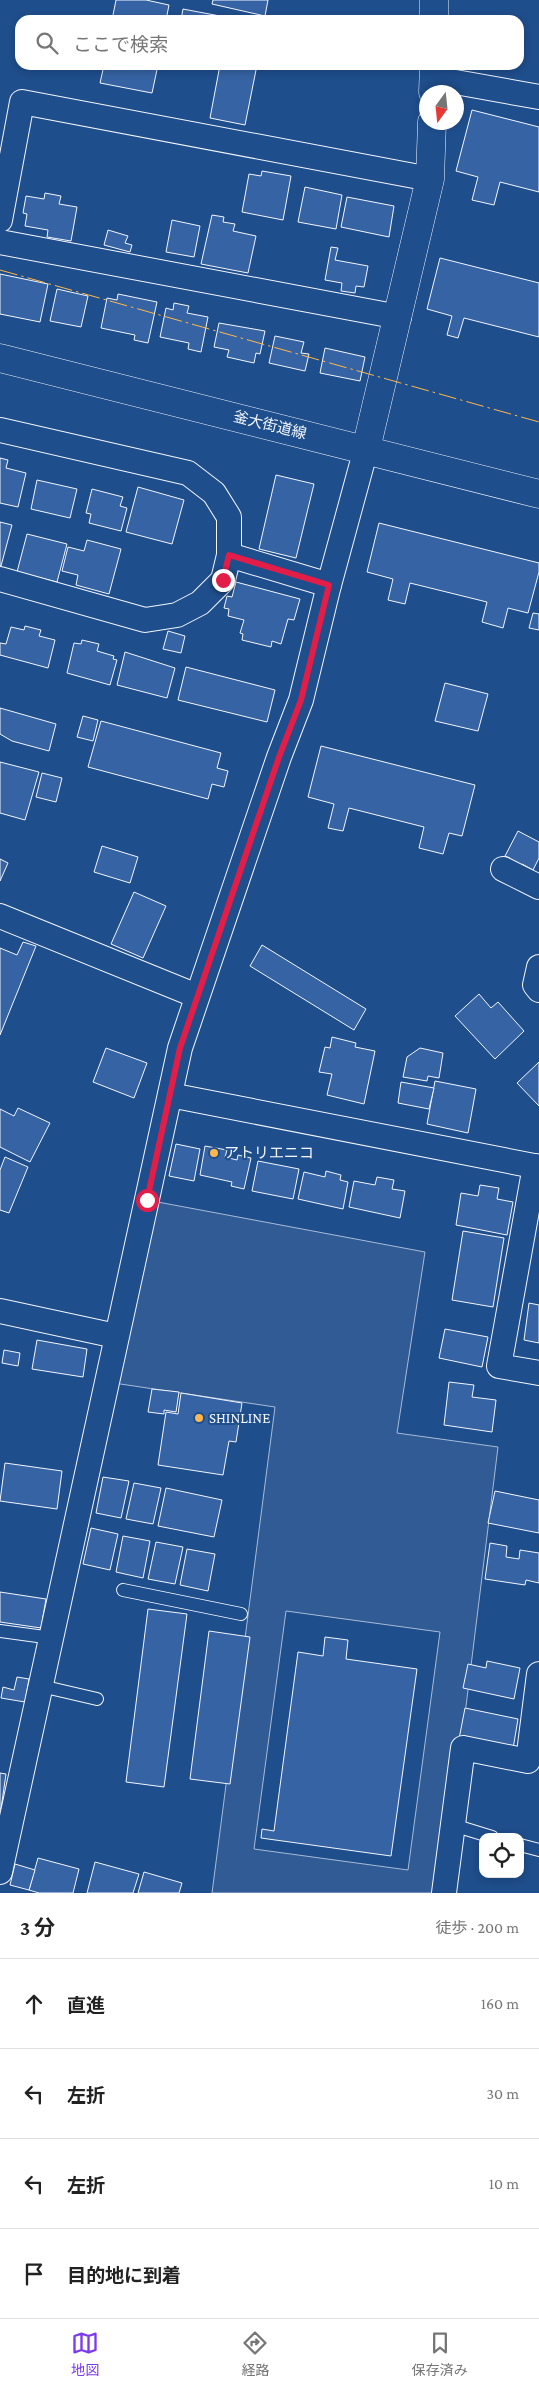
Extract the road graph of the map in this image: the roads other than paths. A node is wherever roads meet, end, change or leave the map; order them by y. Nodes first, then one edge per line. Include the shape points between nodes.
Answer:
1 (434, 0) edge
2 (434, 15) edge
3 (433, 79) edge
4 (539, 97) edge
5 (432, 130) edge
6 (430, 179) junction
7 (0, 220) edge
8 (0, 242) edge
9 (399, 317) junction
10 (0, 358) edge
11 (0, 430) edge
12 (366, 449) junction
13 (539, 494) edge
14 (229, 555) junction
15 (0, 579) edge
16 (329, 585) junction
17 (503, 869) dead end
18 (539, 887) edge
19 (0, 916) edge
20 (539, 967) edge
21 (539, 990) edge
22 (197, 996) junction
23 (170, 1096) junction
24 (537, 1167) edge
25 (0, 1311) edge
26 (116, 1336) junction
27 (539, 1373) edge
28 (123, 1590) dead end
29 (241, 1614) dead end
30 (0, 1631) edge
31 (52, 1638) junction
32 (539, 1674) edge
33 (41, 1686) junction
34 (97, 1699) dead end
35 (453, 1825) junction
36 (479, 1833) edge
37 (524, 1846) edge
38 (539, 1850) edge
39 (0, 1872) edge
40 (444, 1893) edge

1 - 2 street
3 - 4 street
5 - 6 street
6 - 7 street via 22,102
6 - 9 street
8 - 9 street
9 - 12 street
10 - 12 street, 釜大街道線
11 - 14 street via 188,473 214,493 229,517
12 - 13 street, 釜大街道線
12 - 16 street
14 - 15 street via 223,580 200,603 177,615 145,620
14 - 16 street
16 - 22 street via 301,700
17 - 18 street
19 - 22 street
20 - 21 street via 535,985
22 - 23 street via 180,1048
23 - 24 street
23 - 26 street
24 - 27 street via 500,1366
25 - 26 street
26 - 31 street
28 - 29 lane
30 - 31 lane
31 - 33 street
32 - 35 street via 528,1761 463,1748
33 - 34 lane
33 - 39 street
35 - 36 lane
35 - 40 street
37 - 38 lane

